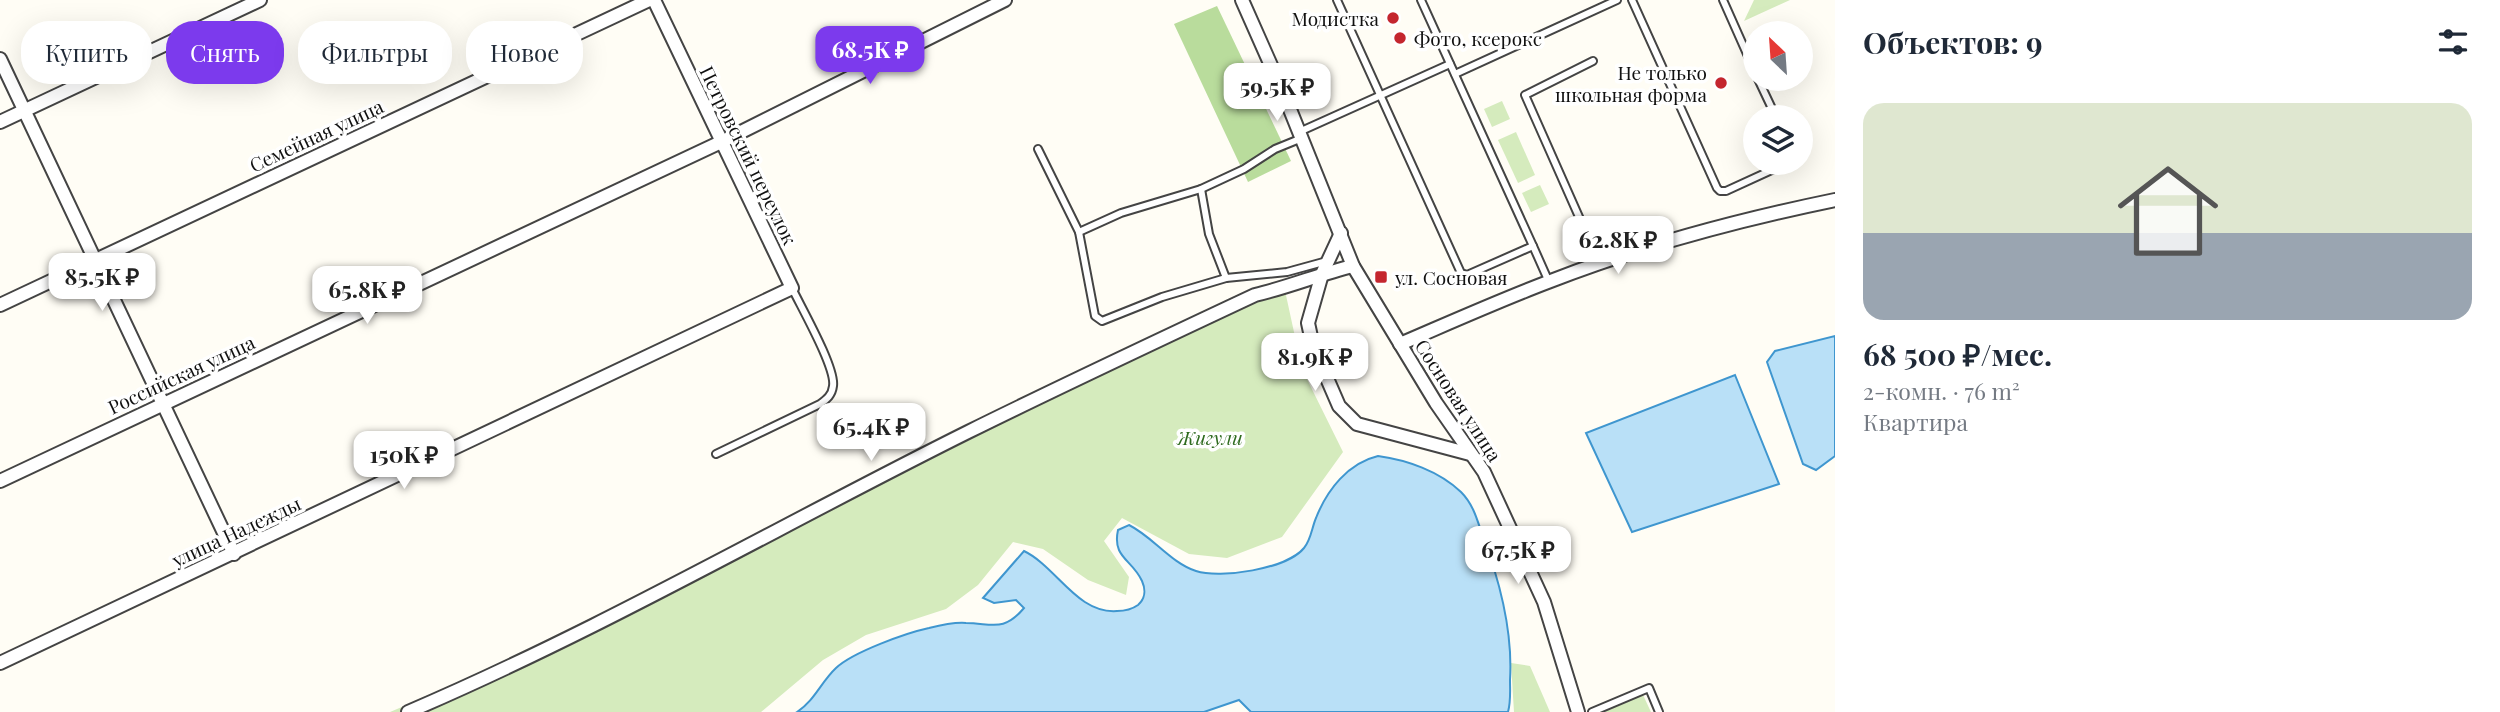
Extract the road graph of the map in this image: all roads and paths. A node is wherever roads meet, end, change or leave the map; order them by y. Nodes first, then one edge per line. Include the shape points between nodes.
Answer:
1 (260, 0) edge
2 (652, 0) edge
3 (1005, 0) edge
4 (1242, 0) edge
5 (1337, 0) edge
6 (1421, 0) edge
7 (1617, 0) edge
8 (1632, 0) edge
9 (1723, 0) edge
10 (1743, 45) edge
11 (0, 59) edge
12 (1593, 61) dead end
13 (1450, 64) junction
14 (1455, 74) junction
15 (1381, 95) junction
16 (25, 110) junction
17 (0, 122) edge
18 (1300, 135) junction
19 (721, 142) junction
20 (1038, 149) dead end
21 (1761, 175) edge
22 (1201, 189) junction
23 (1835, 200) edge
24 (1079, 232) junction
25 (1341, 233) junction
26 (1532, 246) junction
27 (96, 260) junction
28 (1327, 261) junction
29 (1600, 264) junction
30 (1353, 266) junction
31 (1322, 274) junction
32 (1226, 278) junction
33 (1549, 282) junction
34 (792, 288) junction
35 (0, 305) edge
36 (1400, 344) junction
37 (163, 404) junction
38 (716, 454) dead end
39 (1470, 454) junction
40 (0, 481) edge
41 (234, 554) junction
42 (0, 663) edge
43 (408, 712) edge
44 (1578, 712) edge
45 (1592, 712) edge
46 (1659, 712) edge

1 - 16 street
2 - 19 street, Петровский переулок
2 - 27 street, Семейная улица
3 - 19 street, Российская улица
4 - 18 street, Сосновая улица
5 - 15 lane
6 - 13 lane
7 - 14 lane
8 - 21 lane via 1717,188 1726,191
9 - 10 lane
11 - 16 street
12 - 29 lane via 1525,95
13 - 14 lane
13 - 15 lane
14 - 26 lane
15 - 18 lane
15 - 26 lane via 1464,275
16 - 17 street
16 - 27 street
18 - 22 lane
18 - 25 street, Сосновая улица
19 - 34 street, Петровский переулок
19 - 37 street, Российская улица
20 - 24 lane
22 - 24 lane via 1121,213
22 - 32 lane via 1209,234
23 - 29 street via 1737,222
24 - 32 lane via 1094,316 1102,321
25 - 28 street
25 - 30 street, Сосновая улица
26 - 33 lane
27 - 35 street, Семейная улица
27 - 37 street
28 - 31 street
28 - 32 lane via 1287,272
29 - 33 street
30 - 31 street
30 - 36 street, Сосновая улица
31 - 39 street via 1308,323 1339,406 1357,424
31 - 43 street via 1255,295 967,432 647,600
33 - 36 street
34 - 38 lane via 829,363 834,378 829,397
34 - 41 street, улица Надежды
36 - 39 street, Сосновая улица
37 - 40 street, Российская улица
37 - 41 street
39 - 44 street, Сосновая улица via 1484,472 1544,602
41 - 42 street, улица Надежды
45 - 46 lane via 1649,688

